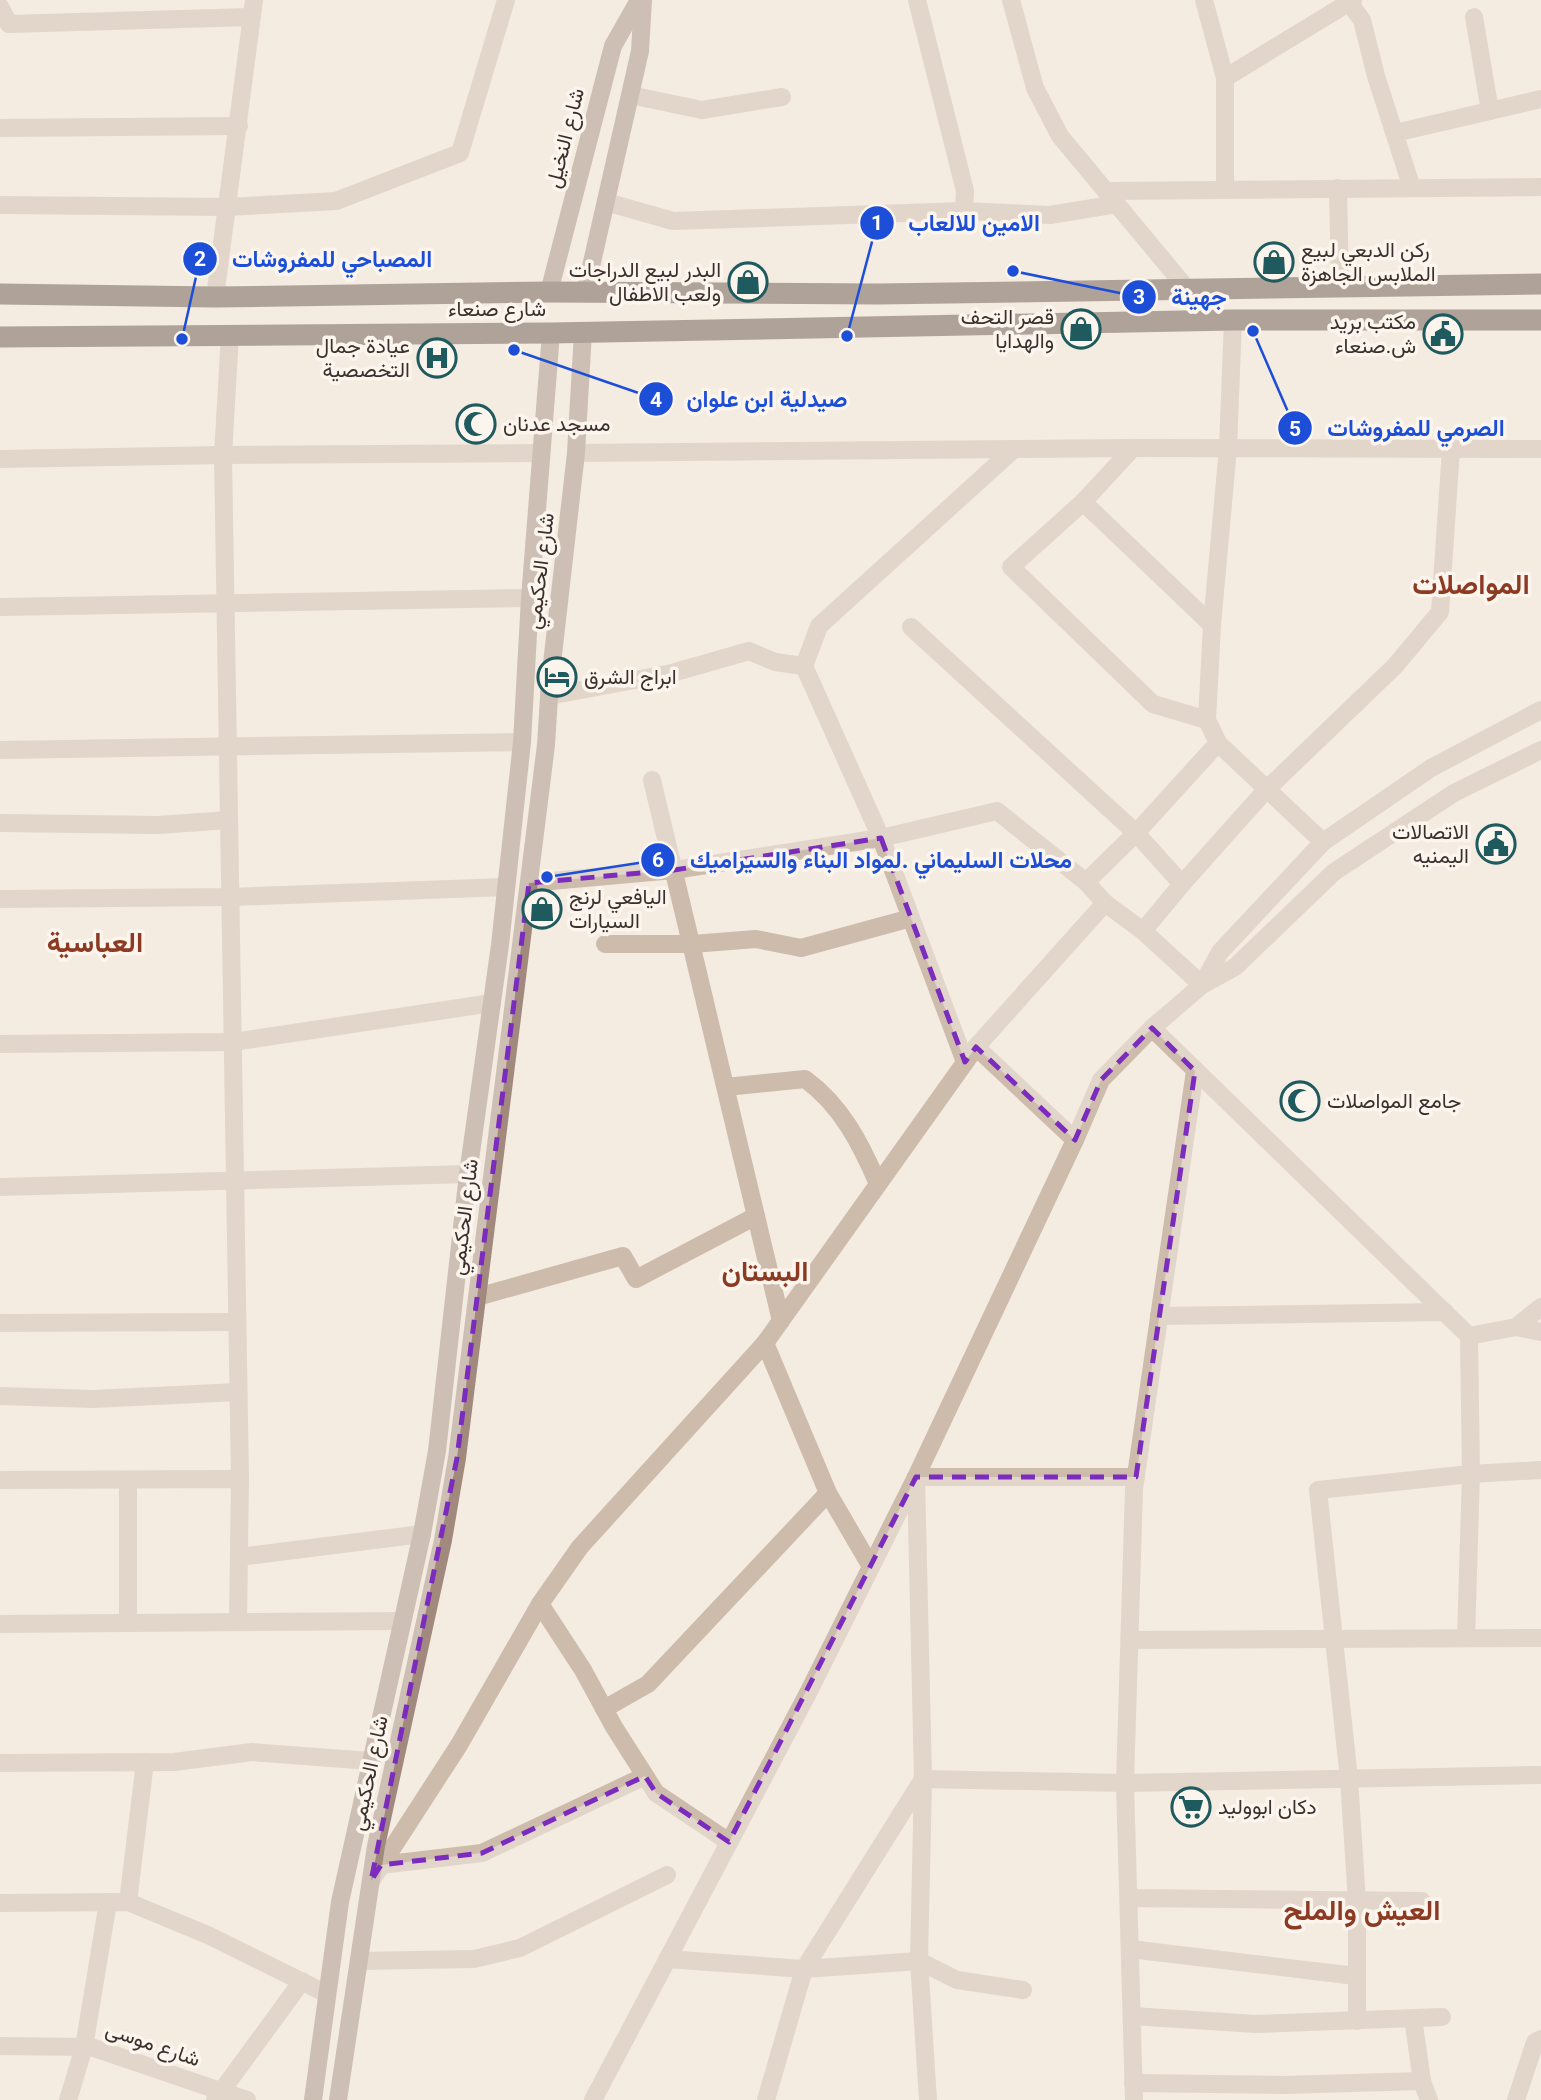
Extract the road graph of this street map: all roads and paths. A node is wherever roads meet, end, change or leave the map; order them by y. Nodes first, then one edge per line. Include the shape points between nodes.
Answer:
1 (506, 0) edge
2 (641, 0) edge
3 (918, 0) edge
4 (1011, 0) edge
5 (1204, 0) edge
6 (1351, 2) edge
7 (0, 7) edge
8 (252, 8) edge
9 (1474, 17) dead end
10 (4, 24) edge
11 (1225, 78) junction
12 (630, 95) junction
13 (782, 97) dead end
14 (1541, 99) edge
15 (1490, 111) junction
16 (239, 126) junction
17 (0, 128) edge
18 (1395, 133) junction
19 (1541, 187) edge
20 (1338, 188) junction
21 (1412, 188) junction
22 (1225, 190) junction
23 (1112, 197) junction
24 (606, 202) junction
25 (0, 205) edge
26 (227, 208) junction
27 (964, 211) junction
28 (1541, 284) edge
29 (1340, 287) junction
30 (1188, 290) junction
31 (549, 292) junction
32 (585, 293) junction
33 (813, 293) junction
34 (0, 294) edge
35 (879, 294) junction
36 (215, 296) junction
37 (1233, 320) junction
38 (1541, 320) edge
39 (874, 327) junction
40 (810, 328) junction
41 (583, 332) junction
42 (551, 333) junction
43 (230, 334) junction
44 (0, 337) edge
45 (1133, 448) junction
46 (1228, 448) junction
47 (1014, 449) junction
48 (1451, 449) junction
49 (1541, 449) edge
50 (541, 453) junction
51 (576, 453) junction
52 (223, 455) junction
53 (0, 459) edge
54 (1083, 502) junction
55 (530, 598) junction
56 (226, 604) junction
57 (0, 607) edge
58 (1212, 625) junction
59 (911, 627) dead end
60 (804, 666) junction
61 (549, 696) junction
62 (1541, 710) edge
63 (1207, 720) junction
64 (522, 742) junction
65 (1218, 743) junction
66 (228, 747) junction
67 (0, 750) edge
68 (1541, 750) edge
69 (652, 780) dead end
70 (1266, 790) junction
71 (229, 820) junction
72 (0, 823) edge
73 (1136, 833) junction
74 (881, 838) junction
75 (1322, 842) junction
76 (674, 870) junction
77 (1086, 881) junction
78 (529, 883) junction
79 (1182, 884) junction
80 (506, 887) junction
81 (230, 897) junction
82 (0, 899) edge
83 (1105, 903) junction
84 (911, 918) junction
85 (1143, 930) junction
86 (605, 944) dead end
87 (692, 944) junction
88 (1202, 985) junction
89 (492, 1003) junction
90 (1152, 1028) junction
91 (233, 1042) junction
92 (0, 1044) edge
93 (976, 1047) junction
94 (965, 1062) junction
95 (1195, 1071) junction
96 (726, 1087) junction
97 (1075, 1140) junction
98 (468, 1174) junction
99 (235, 1182) junction
100 (878, 1184) junction
101 (0, 1187) edge
102 (757, 1216) junction
103 (477, 1297) junction
104 (1541, 1307) edge
105 (1445, 1312) junction
106 (1159, 1316) junction
107 (781, 1321) junction
108 (237, 1322) junction
109 (0, 1323) edge
110 (1516, 1327) junction
111 (1541, 1332) edge
112 (1469, 1336) junction
113 (765, 1343) junction
114 (238, 1392) junction
115 (0, 1396) edge
116 (1541, 1470) edge
117 (1471, 1474) junction
118 (916, 1476) junction
119 (1136, 1478) junction
120 (240, 1479) junction
121 (0, 1480) edge
122 (128, 1480) junction
123 (828, 1493) junction
124 (422, 1534) junction
125 (239, 1557) junction
126 (870, 1565) junction
127 (540, 1604) junction
128 (402, 1621) junction
129 (238, 1622) junction
130 (128, 1623) junction
131 (0, 1624) edge
132 (1541, 1637) edge
133 (1466, 1638) junction
134 (1334, 1639) junction
135 (1130, 1640) junction
136 (604, 1709) junction
137 (370, 1761) junction
138 (145, 1762) junction
139 (0, 1763) edge
140 (1541, 1774) edge
141 (645, 1776) junction
142 (923, 1779) junction
143 (1349, 1779) junction
144 (1125, 1783) junction
145 (729, 1842) junction
146 (381, 1865) junction
147 (667, 1875) dead end
148 (371, 1881) junction
149 (1129, 1898) junction
150 (1422, 1901) dead end
151 (0, 1902) edge
152 (108, 1902) junction
153 (128, 1902) junction
154 (1357, 1902) junction
155 (1130, 1949) junction
156 (667, 1959) junction
157 (359, 1961) junction
158 (919, 1961) junction
159 (804, 1969) junction
160 (1356, 1976) junction
161 (302, 1981) junction
162 (1023, 1990) dead end
163 (327, 1994) junction
164 (1132, 2017) junction
165 (1442, 2017) dead end
166 (1413, 2018) junction
167 (1357, 2021) junction
168 (1541, 2039) edge
169 (0, 2046) edge
170 (84, 2047) junction
171 (1422, 2081) junction
172 (1133, 2092) edge
173 (217, 2095) edge
174 (68, 2100) edge
175 (247, 2100) edge
176 (313, 2100) edge
177 (338, 2100) edge
178 (593, 2100) edge
179 (766, 2100) edge
180 (928, 2100) edge
181 (1429, 2100) edge
182 (1516, 2100) edge

1 - 26 street via 460,153 336,201
2 - 12 street, شارع النخيل via 640,51
2 - 31 street, شارع النخيل via 612,46
3 - 27 street via 965,191
4 - 23 street via 1035,88 1060,136
5 - 11 street
6 - 11 street
6 - 18 street via 1362,20
7 - 10 street
8 - 10 street
8 - 16 street
9 - 15 street
11 - 22 street
12 - 13 street via 702,110
12 - 24 street, شارع النخيل
14 - 15 street
15 - 18 street
16 - 17 street
16 - 26 street
18 - 21 street
19 - 21 street
20 - 21 street
20 - 22 street
20 - 29 street
22 - 23 street
23 - 27 street via 1050,215
23 - 30 street
24 - 27 street via 673,221
24 - 32 street, شارع النخيل
25 - 26 street
26 - 36 street
28 - 29 highway, شارع صنعاء
29 - 30 highway, شارع صنعاء
30 - 35 highway, شارع صنعاء
31 - 32 highway, شارع صنعاء
31 - 36 highway, شارع صنعاء
32 - 33 highway, شارع صنعاء
33 - 35 highway, شارع صنعاء
33 - 40 highway via 824,304 823,319
34 - 36 highway, شارع صنعاء
35 - 39 highway via 866,312
37 - 38 highway, شارع صنعاء
37 - 39 highway, شارع صنعاء
37 - 46 street
39 - 40 highway, شارع صنعاء
40 - 41 highway, شارع صنعاء
41 - 42 highway, شارع صنعاء
41 - 51 street, شارع الحكيمي
42 - 43 highway, شارع صنعاء
42 - 50 street, شارع الحكيمي
43 - 44 highway, شارع صنعاء
43 - 52 street
45 - 46 street
45 - 47 street
45 - 54 street
46 - 48 street
46 - 58 street
47 - 51 street
47 - 60 street via 819,625
48 - 49 street
48 - 70 street via 1440,612 1395,667
50 - 52 street
50 - 55 street, شارع الحكيمي
51 - 61 street, شارع الحكيمي
52 - 53 street
52 - 56 street
54 - 58 street
54 - 63 street via 1011,567 1153,705
55 - 56 street
55 - 64 street, شارع الحكيمي
56 - 57 street
56 - 66 street
58 - 63 street
59 - 73 street
60 - 61 street via 775,662 749,651 672,673
60 - 74 street
61 - 78 street, شارع الحكيمي
62 - 75 street via 1431,768
63 - 65 street
64 - 66 street
64 - 80 street, شارع الحكيمي
65 - 70 street
65 - 73 street
66 - 67 street
66 - 71 street
68 - 88 street via 1454,793 1334,872 1235,967
69 - 76 street
70 - 75 street
70 - 79 street
71 - 72 street via 158,825
71 - 81 street
73 - 77 street
73 - 79 street
74 - 76 street
74 - 77 street via 997,811
74 - 84 street
75 - 88 street via 1220,952
76 - 78 street
76 - 87 street
77 - 83 street
78 - 103 street, شارع الحكيمي
79 - 85 street
80 - 81 street
80 - 89 street, شارع الحكيمي
81 - 82 street
81 - 91 street
83 - 85 street
83 - 93 street
84 - 87 street via 801,948 756,939
84 - 94 street
85 - 88 street
86 - 87 street
87 - 96 street
88 - 90 street
89 - 91 street
89 - 98 street, شارع الحكيمي
90 - 95 street
90 - 97 street via 1101,1080
91 - 92 street
91 - 99 street
93 - 94 street
93 - 97 street
94 - 100 street
95 - 105 street
95 - 106 street
96 - 100 street via 806,1079 822,1091 858,1138
96 - 102 street
97 - 118 street
98 - 99 street
98 - 124 street, شارع الحكيمي via 437,1451
99 - 101 street
99 - 108 street
100 - 107 street
102 - 103 street via 636,1279 623,1256
102 - 107 street
103 - 148 street, شارع الحكيمي via 443,1539
104 - 110 street
105 - 106 street
105 - 112 street
106 - 119 street
107 - 113 street
108 - 109 street
108 - 114 street
110 - 111 street
110 - 112 street
112 - 117 street
113 - 123 street
113 - 127 street via 580,1547
114 - 115 street via 93,1399
114 - 120 street
116 - 117 street
117 - 133 street
117 - 134 street via 1318,1490
118 - 119 street
118 - 126 street
118 - 142 street
119 - 135 street
120 - 122 street
120 - 125 street
121 - 122 street
122 - 130 street
123 - 126 street
123 - 136 street via 648,1684
124 - 125 street
124 - 128 street, شارع الحكيمي
125 - 129 street
126 - 145 street
127 - 136 street
127 - 146 street via 459,1745
128 - 129 street
128 - 137 street, شارع الحكيمي
129 - 130 street
130 - 131 street
132 - 133 street
133 - 134 street
134 - 135 street
134 - 143 street
135 - 144 street
136 - 141 street
137 - 138 street via 252,1752
137 - 163 street, شارع الحكيمي via 340,1902
138 - 139 street
138 - 153 street
140 - 143 street
141 - 145 street via 656,1793
141 - 146 street via 482,1853
142 - 144 street
142 - 158 street
142 - 159 street
143 - 144 street
143 - 154 street
144 - 149 street
145 - 156 street
146 - 148 street
147 - 157 street via 520,1948 474,1959
148 - 157 street, شارع الحكيمي
149 - 154 street
149 - 155 street
150 - 154 street
151 - 152 street
152 - 153 street
152 - 170 street
153 - 161 street
154 - 160 street
155 - 160 street
155 - 164 street
156 - 159 street
156 - 178 street
157 - 177 street, شارع الحكيمي
158 - 159 street
158 - 162 street via 957,1980
158 - 180 street
159 - 179 street
160 - 167 street
161 - 163 street
161 - 173 street
163 - 176 street, شارع الحكيمي
164 - 167 street via 1256,2024
164 - 172 street
165 - 166 street
166 - 167 street
166 - 171 street
168 - 182 street via 1535,2042
169 - 170 street, شارع موسى
170 - 173 street, شارع موسى
170 - 174 street
171 - 172 street
171 - 181 street
173 - 175 street, شارع موسى

